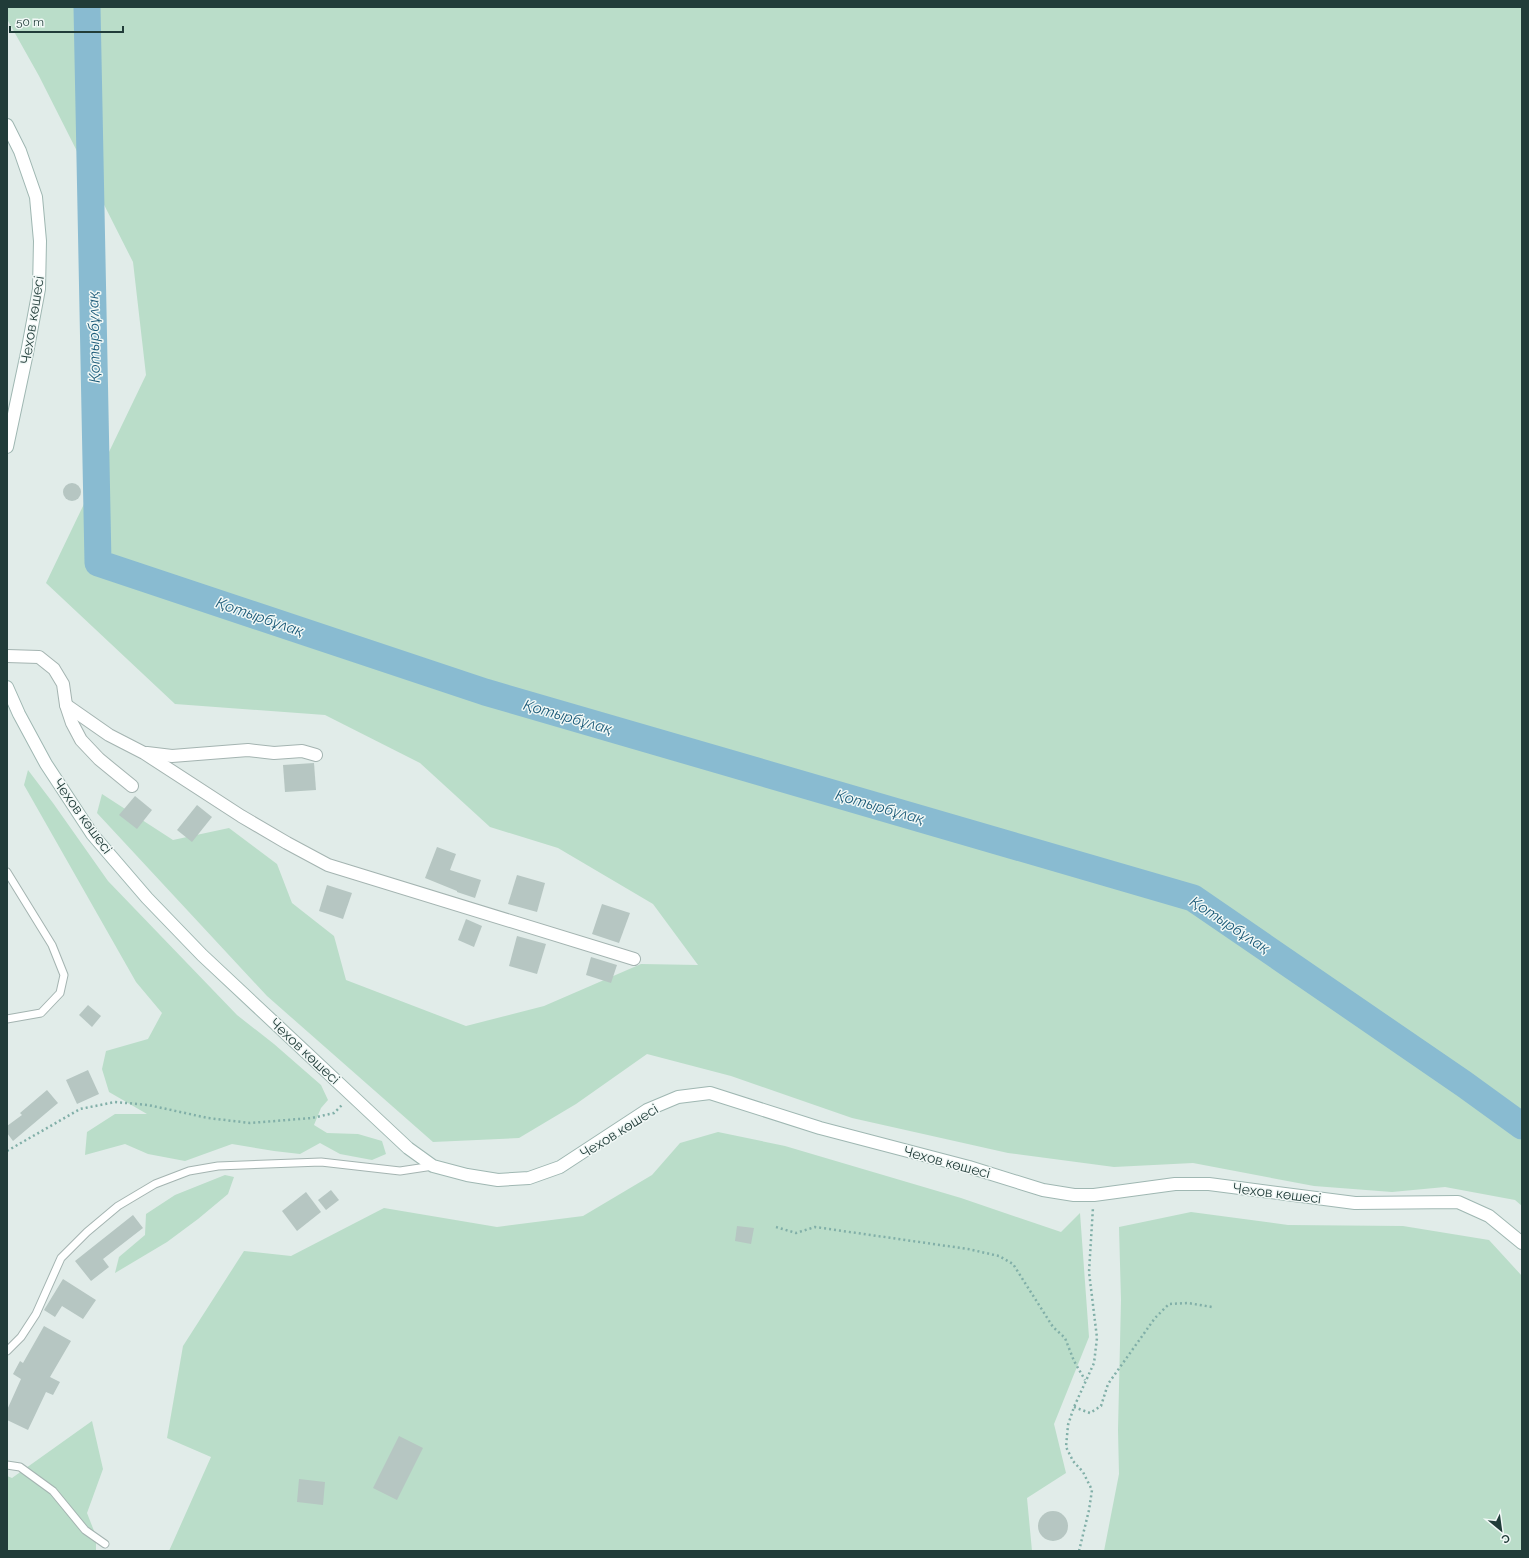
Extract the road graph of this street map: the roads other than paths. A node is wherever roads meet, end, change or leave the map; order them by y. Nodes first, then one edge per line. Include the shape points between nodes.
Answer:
1 (7, 125) edge
2 (7, 447) edge
3 (7, 656) edge
4 (7, 687) edge
5 (66, 705) junction
6 (144, 753) junction
7 (316, 755) dead end
8 (132, 786) dead end
9 (7, 872) edge
10 (634, 959) dead end
11 (7, 1019) edge
12 (433, 1166) junction
13 (1522, 1243) edge
14 (7, 1351) edge
15 (7, 1466) edge
16 (105, 1544) dead end

1 - 2 main road, Чехов көшесі via 20,151 36,197 40,241 39,289
3 - 5 main road via 39,656 54,669 63,684
4 - 12 main road, Чехов көшесі via 46,764 92,834 147,898 202,955 408,1148
5 - 6 main road via 110,735
5 - 8 main road via 81,740 99,759
6 - 7 main road via 172,756 248,750 274,753 302,751
6 - 10 main road via 241,816 328,865
9 - 11 lane via 52,945 64,975 60,993 41,1013
12 - 13 main road, Чехов көшесі via 498,1180 529,1178 560,1167 647,1110 678,1097 710,1093 820,1128 969,1167 1043,1190 1094,1195 1175,1184 1209,1184 1355,1203 1458,1202 1489,1216
12 - 14 lane via 400,1171 321,1162 218,1166 189,1171 155,1184 118,1206 61,1258 36,1314 21,1337
15 - 16 lane via 20,1467 53,1491 85,1530

